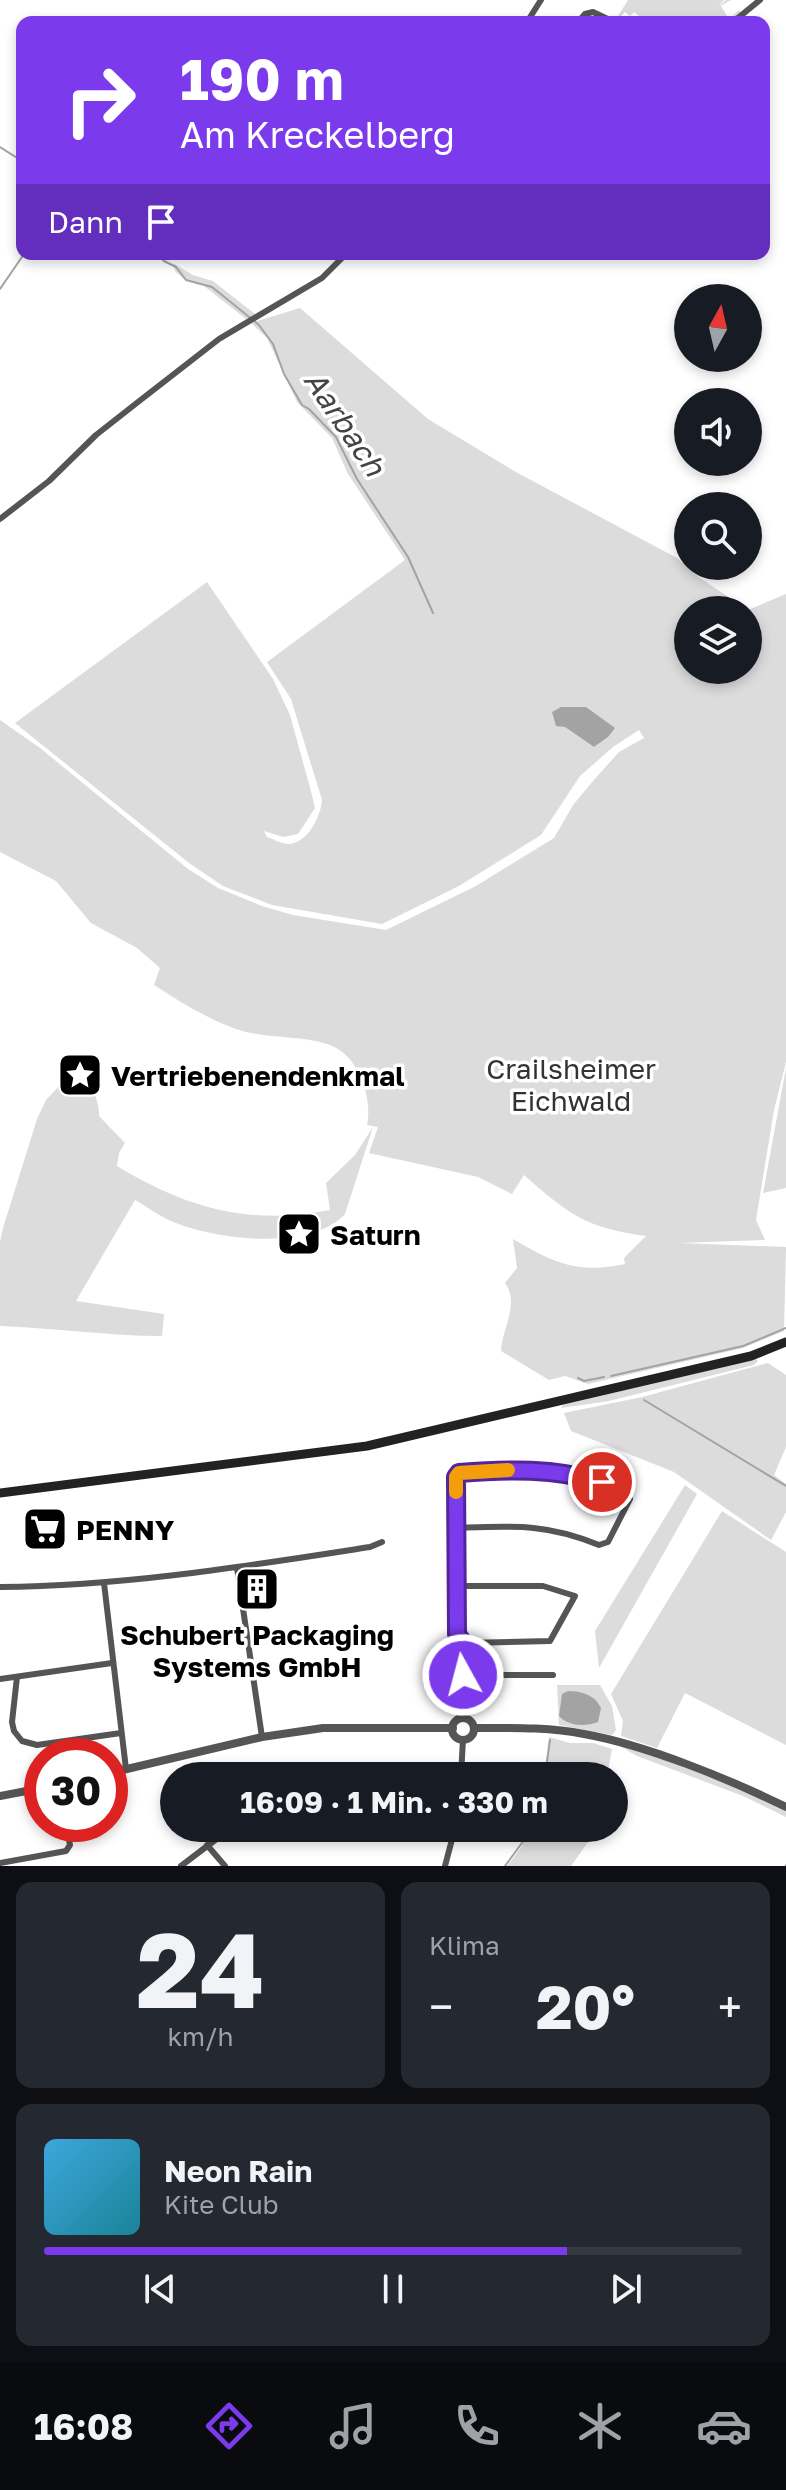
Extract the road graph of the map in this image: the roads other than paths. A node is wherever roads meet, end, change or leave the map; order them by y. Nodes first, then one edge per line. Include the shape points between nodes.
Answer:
1 (760, 0) edge
2 (583, 16) edge
3 (601, 16) edge
4 (740, 16) edge
5 (340, 260) edge
6 (0, 519) edge
7 (786, 1342) edge
8 (0, 1493) edge
9 (456, 1528) junction
10 (382, 1542) dead end
11 (237, 1568) junction
12 (104, 1583) junction
13 (457, 1586) junction
14 (0, 1587) edge
15 (463, 1643) junction
16 (112, 1663) junction
17 (463, 1675) junction
18 (553, 1675) dead end
19 (17, 1677) junction
20 (0, 1679) edge
21 (463, 1718) junction
22 (453, 1728) junction
23 (474, 1728) junction
24 (121, 1733) junction
25 (262, 1737) junction
26 (122, 1738) edge
27 (463, 1739) junction
28 (462, 1762) edge
29 (128, 1769) edge
30 (24, 1791) edge
31 (0, 1796) edge
32 (786, 1807) edge
33 (69, 1842) edge
34 (211, 1842) edge
35 (451, 1842) edge
36 (207, 1845) junction
37 (0, 1863) edge
38 (181, 1866) edge
39 (225, 1866) edge
40 (445, 1866) edge

1 - 4 street
2 - 3 street
5 - 6 street via 322,278 219,339
7 - 8 main road via 751,1356 367,1446
9 - 9 street via 537,1527 599,1545 608,1542 630,1499 602,1482 568,1472 459,1473
9 - 13 street
10 - 11 street
11 - 12 street
11 - 25 street
12 - 14 street
12 - 16 street
13 - 15 street via 457,1634
13 - 15 street via 543,1586 575,1596 550,1641
15 - 17 street
16 - 19 street
16 - 24 street
17 - 18 street
17 - 21 street
19 - 20 street
19 - 24 street via 12,1722 22,1741 37,1745
21 - 22 street
21 - 23 street
22 - 25 street via 323,1728
22 - 27 street
23 - 27 street
23 - 32 street via 557,1730 617,1741
24 - 26 street
25 - 29 street
27 - 28 street
30 - 31 street
33 - 37 street via 66,1851
34 - 36 street
35 - 40 street
36 - 38 street
36 - 39 street

